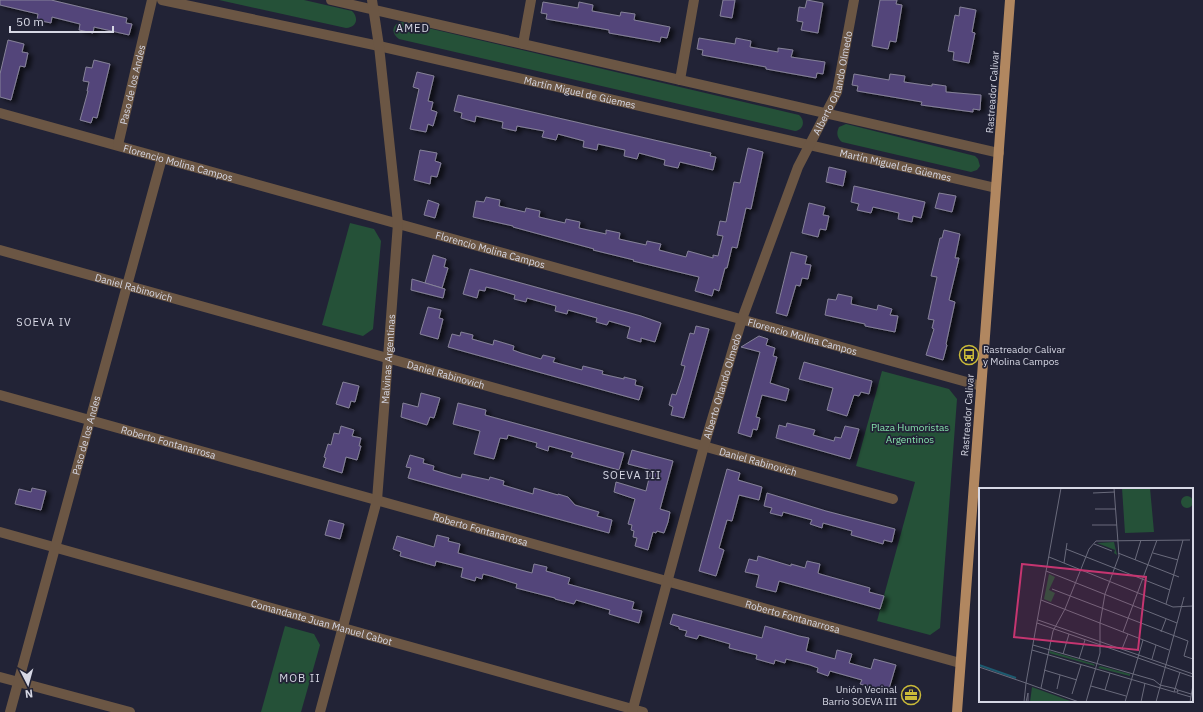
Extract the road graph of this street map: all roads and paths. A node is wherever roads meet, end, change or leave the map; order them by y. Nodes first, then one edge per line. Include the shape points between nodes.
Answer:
1 (152, 0) edge
2 (162, 0) edge
3 (332, 0) edge
4 (531, 0) edge
5 (694, 0) edge
6 (854, 0) edge
7 (1010, 0) edge
8 (373, 5) edge
9 (522, 44) junction
10 (379, 46) junction
11 (680, 80) junction
12 (0, 113) edge
13 (826, 113) junction
14 (809, 145) junction
15 (118, 146) junction
16 (999, 153) junction
17 (162, 158) junction
18 (996, 188) junction
19 (398, 223) junction
20 (0, 250) edge
21 (127, 285) junction
22 (742, 319) junction
23 (388, 358) junction
24 (981, 386) junction
25 (0, 395) edge
26 (90, 420) junction
27 (704, 446) junction
28 (893, 499) dead end
29 (377, 500) junction
30 (0, 532) edge
31 (55, 548) junction
32 (668, 581) junction
33 (342, 628) junction
34 (960, 663) junction
35 (0, 677) edge
36 (18, 682) junction
37 (632, 710) edge
38 (10, 712) edge
39 (130, 712) edge
40 (320, 712) edge
41 (643, 712) edge
42 (957, 712) edge

1 - 15 street, Paso de los Andes
2 - 10 street, Martín Miguel de Güemes
3 - 8 street
4 - 9 street
5 - 11 street
6 - 13 street, Alberto Orlando Olmedo via 837,92
7 - 16 main road, Rastreador Calivar
8 - 9 street
8 - 10 street, Malvinas Argentinas
9 - 11 street
10 - 14 street, Martín Miguel de Güemes
10 - 19 street, Malvinas Argentinas
11 - 13 street
12 - 15 street, Florencio Molina Campos
13 - 14 street, Alberto Orlando Olmedo
13 - 16 street
14 - 18 street, Martín Miguel de Güemes
14 - 22 street, Alberto Orlando Olmedo via 798,167
15 - 17 street, Florencio Molina Campos
16 - 18 main road, Rastreador Calivar
17 - 19 street, Florencio Molina Campos
17 - 21 street, Paso de los Andes
18 - 24 main road, Rastreador Calivar
19 - 22 street, Florencio Molina Campos
19 - 23 street, Malvinas Argentinas
20 - 21 street, Daniel Rabinovich
21 - 23 street, Daniel Rabinovich
21 - 26 street, Paso de los Andes
22 - 24 street, Florencio Molina Campos
22 - 27 street, Alberto Orlando Olmedo
23 - 27 street, Daniel Rabinovich
23 - 29 street, Malvinas Argentinas
24 - 34 main road, Rastreador Calivar
25 - 26 street, Roberto Fontanarrosa
26 - 29 street, Roberto Fontanarrosa
26 - 31 street, Paso de los Andes
27 - 28 street, Daniel Rabinovich
27 - 32 street, Alberto Orlando Olmedo
29 - 32 street, Roberto Fontanarrosa
29 - 33 street, Malvinas Argentinas
30 - 31 street, Comandante Juan Manuel Cabot
31 - 33 street, Comandante Juan Manuel Cabot
31 - 36 street, Paso de los Andes
32 - 34 street, Roberto Fontanarrosa
32 - 37 street, Alberto Orlando Olmedo
33 - 37 street, Comandante Juan Manuel Cabot
33 - 40 street, Malvinas Argentinas
34 - 42 main road, Rastreador Calivar
35 - 36 street
36 - 38 street, Paso de los Andes
36 - 39 street
37 - 41 street, Comandante Juan Manuel Cabot

